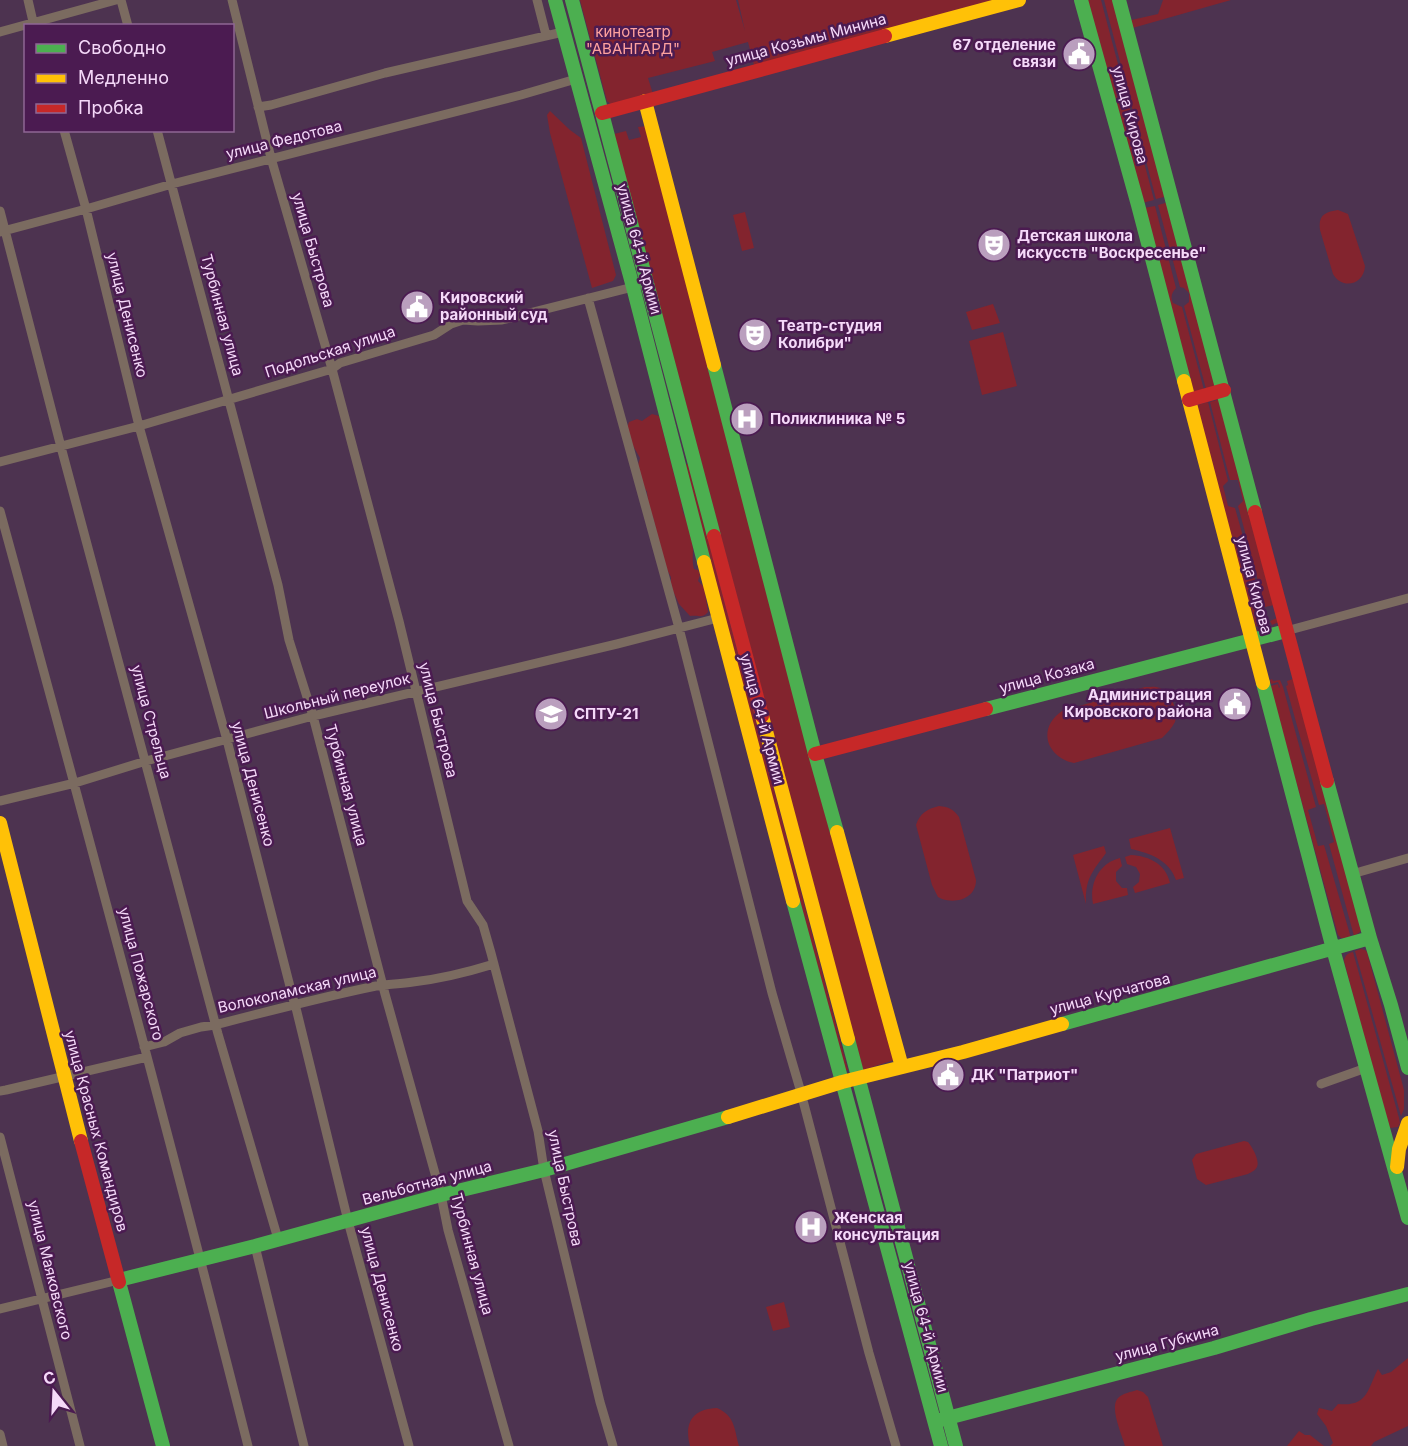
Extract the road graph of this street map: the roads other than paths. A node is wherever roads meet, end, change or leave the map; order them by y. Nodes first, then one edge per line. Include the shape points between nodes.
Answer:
1 (28, 0) edge
2 (118, 0) edge
3 (232, 0) edge
4 (537, 0) edge
5 (555, 0) edge
6 (572, 0) edge
7 (1019, 0) edge
8 (1081, 0) edge
9 (1119, 0) edge
10 (34, 24) edge
11 (127, 24) edge
12 (24, 26) edge
13 (0, 32) edge
14 (563, 32) junction
15 (546, 35) junction
16 (576, 79) junction
17 (645, 101) junction
18 (258, 107) junction
19 (602, 113) junction
20 (65, 132) edge
21 (158, 132) edge
22 (271, 158) junction
23 (172, 184) junction
24 (86, 209) junction
25 (0, 211) edge
26 (2, 231) edge
27 (648, 283) junction
28 (633, 287) junction
29 (588, 298) junction
30 (332, 369) junction
31 (1224, 390) junction
32 (228, 400) junction
33 (1189, 400) junction
34 (139, 426) junction
35 (690, 440) junction
36 (673, 444) junction
37 (61, 447) junction
38 (0, 462) edge
39 (0, 511) edge
40 (1408, 598) edge
41 (717, 618) junction
42 (679, 628) junction
43 (1286, 631) junction
44 (1252, 640) junction
45 (416, 692) junction
46 (313, 716) junction
47 (227, 740) junction
48 (815, 754) junction
49 (146, 762) junction
50 (75, 783) junction
51 (0, 801) edge
52 (0, 823) edge
53 (1408, 858) edge
54 (1352, 874) junction
55 (1370, 938) junction
56 (1333, 949) junction
57 (494, 963) junction
58 (383, 985) junction
59 (295, 1005) junction
60 (215, 1025) junction
61 (144, 1047) junction
62 (147, 1057) junction
63 (902, 1067) junction
64 (1366, 1068) junction
65 (1408, 1068) edge
66 (64, 1076) junction
67 (859, 1078) junction
68 (842, 1082) junction
69 (1321, 1084) dead end
70 (0, 1090) edge
71 (802, 1095) junction
72 (1408, 1123) edge
73 (0, 1137) edge
74 (544, 1170) junction
75 (1396, 1178) junction
76 (441, 1195) junction
77 (1408, 1218) edge
78 (348, 1221) junction
79 (278, 1239) junction
80 (255, 1246) junction
81 (201, 1260) junction
82 (119, 1280) junction
83 (1408, 1294) edge
84 (41, 1299) junction
85 (0, 1309) edge
86 (941, 1420) junction
87 (0, 1434) edge
88 (3, 1446) edge
89 (80, 1446) edge
90 (163, 1446) edge
91 (248, 1446) edge
92 (304, 1446) edge
93 (409, 1446) edge
94 (509, 1446) edge
95 (613, 1446) edge
96 (896, 1446) edge
97 (941, 1446) edge
98 (956, 1446) edge

1 - 10 street
2 - 10 street
2 - 11 street
3 - 18 street, улица Быстрова
4 - 15 street
5 - 14 main road, улица 64-й Армии
6 - 19 main road, улица 64-й Армии
7 - 17 main road, улица Козьмы Минина
8 - 33 main road, улица Кирова
9 - 31 main road, улица Кирова
12 - 13 street
14 - 15 street
14 - 16 main road, улица 64-й Армии
15 - 18 street
16 - 22 street, улица Федотова
16 - 28 main road, улица 64-й Армии
17 - 19 main road, улица Козьмы Минина
17 - 48 main road
18 - 22 street, улица Быстрова
19 - 27 main road, улица 64-й Армии
20 - 24 street, улица Денисенко
21 - 23 street, Турбинная улица
22 - 23 street, улица Федотова
22 - 30 street, улица Быстрова
23 - 24 street, улица Федотова
23 - 32 street, Турбинная улица
24 - 26 street, улица Федотова
24 - 34 street, улица Денисенко
25 - 26 street, улица Стрельца
26 - 37 street, улица Стрельца
27 - 28 street, Подольская улица
27 - 35 main road, улица 64-й Армии
28 - 29 street, Подольская улица
28 - 36 main road, улица 64-й Армии
29 - 30 street, Подольская улица via 502,320 464,320 434,335 340,363
29 - 42 street
30 - 32 street, Подольская улица
30 - 45 street, улица Быстрова
31 - 33 main road
31 - 43 main road, улица Кирова
32 - 34 street, Подольская улица
32 - 46 street, Турбинная улица via 289,640
33 - 44 main road, улица Кирова
34 - 37 street, Подольская улица
34 - 47 street, улица Денисенко
35 - 36 main road
35 - 67 main road, улица 64-й Армии
36 - 41 main road, улица 64-й Армии
37 - 38 street, Подольская улица
37 - 49 street, улица Стрельца
39 - 50 street, улица Пожарского
40 - 43 street
41 - 42 street, Школьный переулок
41 - 68 main road, улица 64-й Армии
42 - 45 street, Школьный переулок
42 - 71 street via 772,993
43 - 44 main road, улица Козака
43 - 54 main road, улица Кирова
44 - 48 main road, улица Козака
44 - 56 main road, улица Кирова
45 - 46 street, Школьный переулок
45 - 57 street, улица Быстрова via 467,901 483,925
46 - 47 street, Школьный переулок
46 - 58 street, Турбинная улица
47 - 49 street, Школьный переулок
47 - 59 street, улица Денисенко
48 - 63 main road
49 - 50 street, Школьный переулок
49 - 60 street, улица Стрельца
50 - 51 street, Школьный переулок
50 - 61 street, улица Пожарского
52 - 66 main road, улица Красных Командиров
53 - 54 street
54 - 55 main road, улица Кирова
55 - 56 main road, улица Курчатова
55 - 65 main road, улица Кирова
56 - 63 main road, улица Курчатова
56 - 64 main road, улица Кирова
57 - 58 street, Волоколамская улица via 434,979
57 - 74 street, улица Быстрова
58 - 59 street, Волоколамская улица
58 - 76 street, Турбинная улица
59 - 60 street, Волоколамская улица
59 - 78 street, улица Денисенко
60 - 61 street, Волоколамская улица
60 - 79 street, улица Стрельца
61 - 62 street, улица Пожарского
62 - 66 street
62 - 81 street, улица Пожарского
63 - 67 main road, улица Курчатова
64 - 69 street
64 - 75 main road, улица Кирова
66 - 70 street
66 - 82 main road, улица Красных Командиров
67 - 68 main road, Вельботная улица
67 - 86 main road, улица 64-й Армии
68 - 71 main road, Вельботная улица
68 - 86 main road, улица 64-й Армии
71 - 74 main road, Вельботная улица
71 - 96 street
72 - 75 main road, улица Кирова via 1399,1149
73 - 84 street, улица Маяковского
74 - 76 main road, Вельботная улица
74 - 95 street, улица Быстрова
75 - 77 main road, улица Кирова
76 - 78 main road, Вельботная улица
76 - 94 street, Турбинная улица
78 - 79 main road, Вельботная улица
78 - 93 street, улица Денисенко
79 - 80 main road, Вельботная улица
80 - 81 main road, Вельботная улица
80 - 92 street
81 - 82 main road, Вельботная улица
81 - 91 street, улица Пожарского
82 - 84 street, Вельботная улица
82 - 90 main road, улица Красных Командиров
83 - 86 main road, улица Губкина
84 - 85 street, Вельботная улица
84 - 89 street, улица Маяковского
86 - 97 main road, улица 64-й Армии
86 - 98 main road, улица 64-й Армии
87 - 88 street

